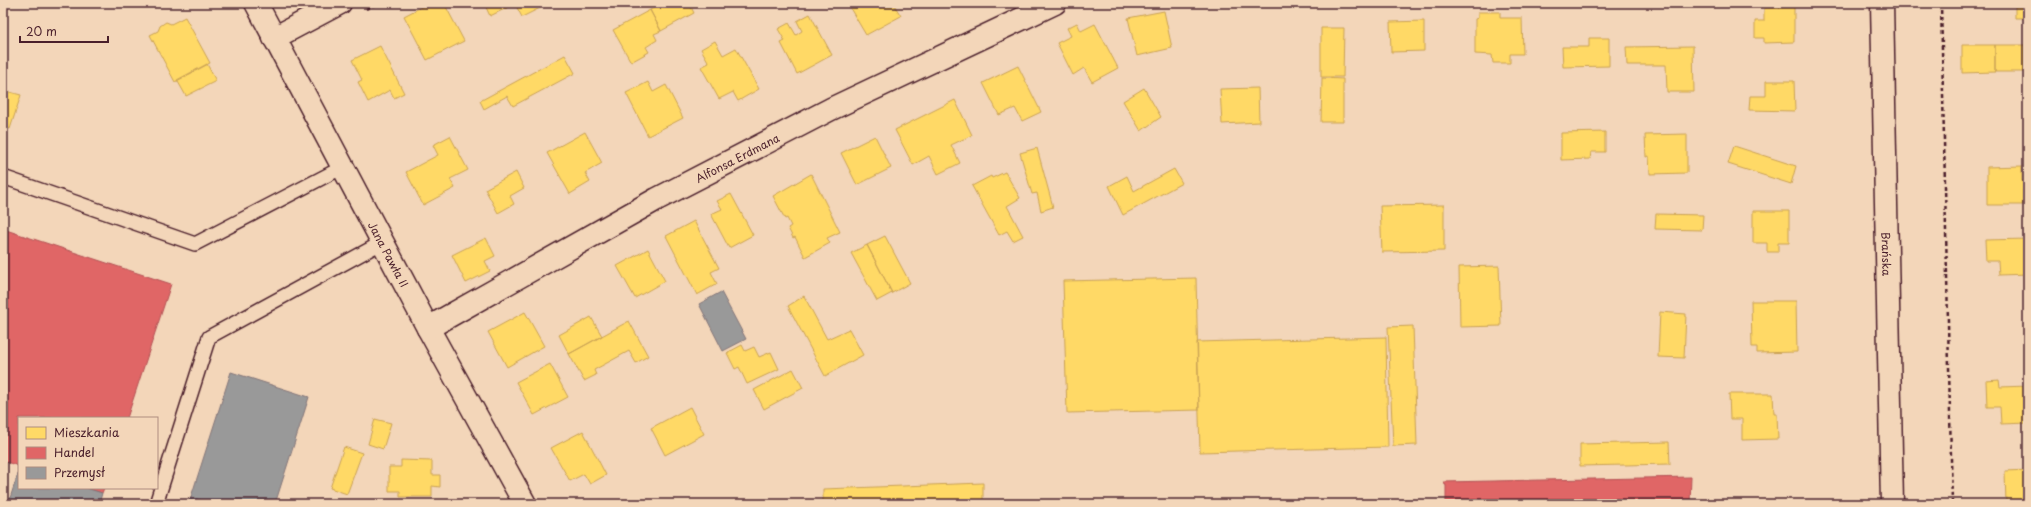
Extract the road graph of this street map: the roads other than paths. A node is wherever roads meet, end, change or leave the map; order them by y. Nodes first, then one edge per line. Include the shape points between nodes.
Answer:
1 (256, 3) edge
2 (340, 3) edge
3 (1055, 3) edge
4 (1882, 3) edge
5 (274, 38) junction
6 (343, 167) junction
7 (3, 177) edge
8 (383, 242) junction
9 (428, 328) junction
10 (156, 504) edge
11 (524, 504) edge
12 (1892, 504) edge

1 - 5 street, Jana Pawła II
2 - 5 street
3 - 9 street, Alfonsa Erdmana via 831,109 657,200
4 - 12 street, Brańska
5 - 6 street, Jana Pawła II
6 - 7 lane via 195,244
6 - 8 street, Jana Pawła II
8 - 9 street, Jana Pawła II
8 - 10 lane via 209,337
9 - 11 street, Jana Pawła II

